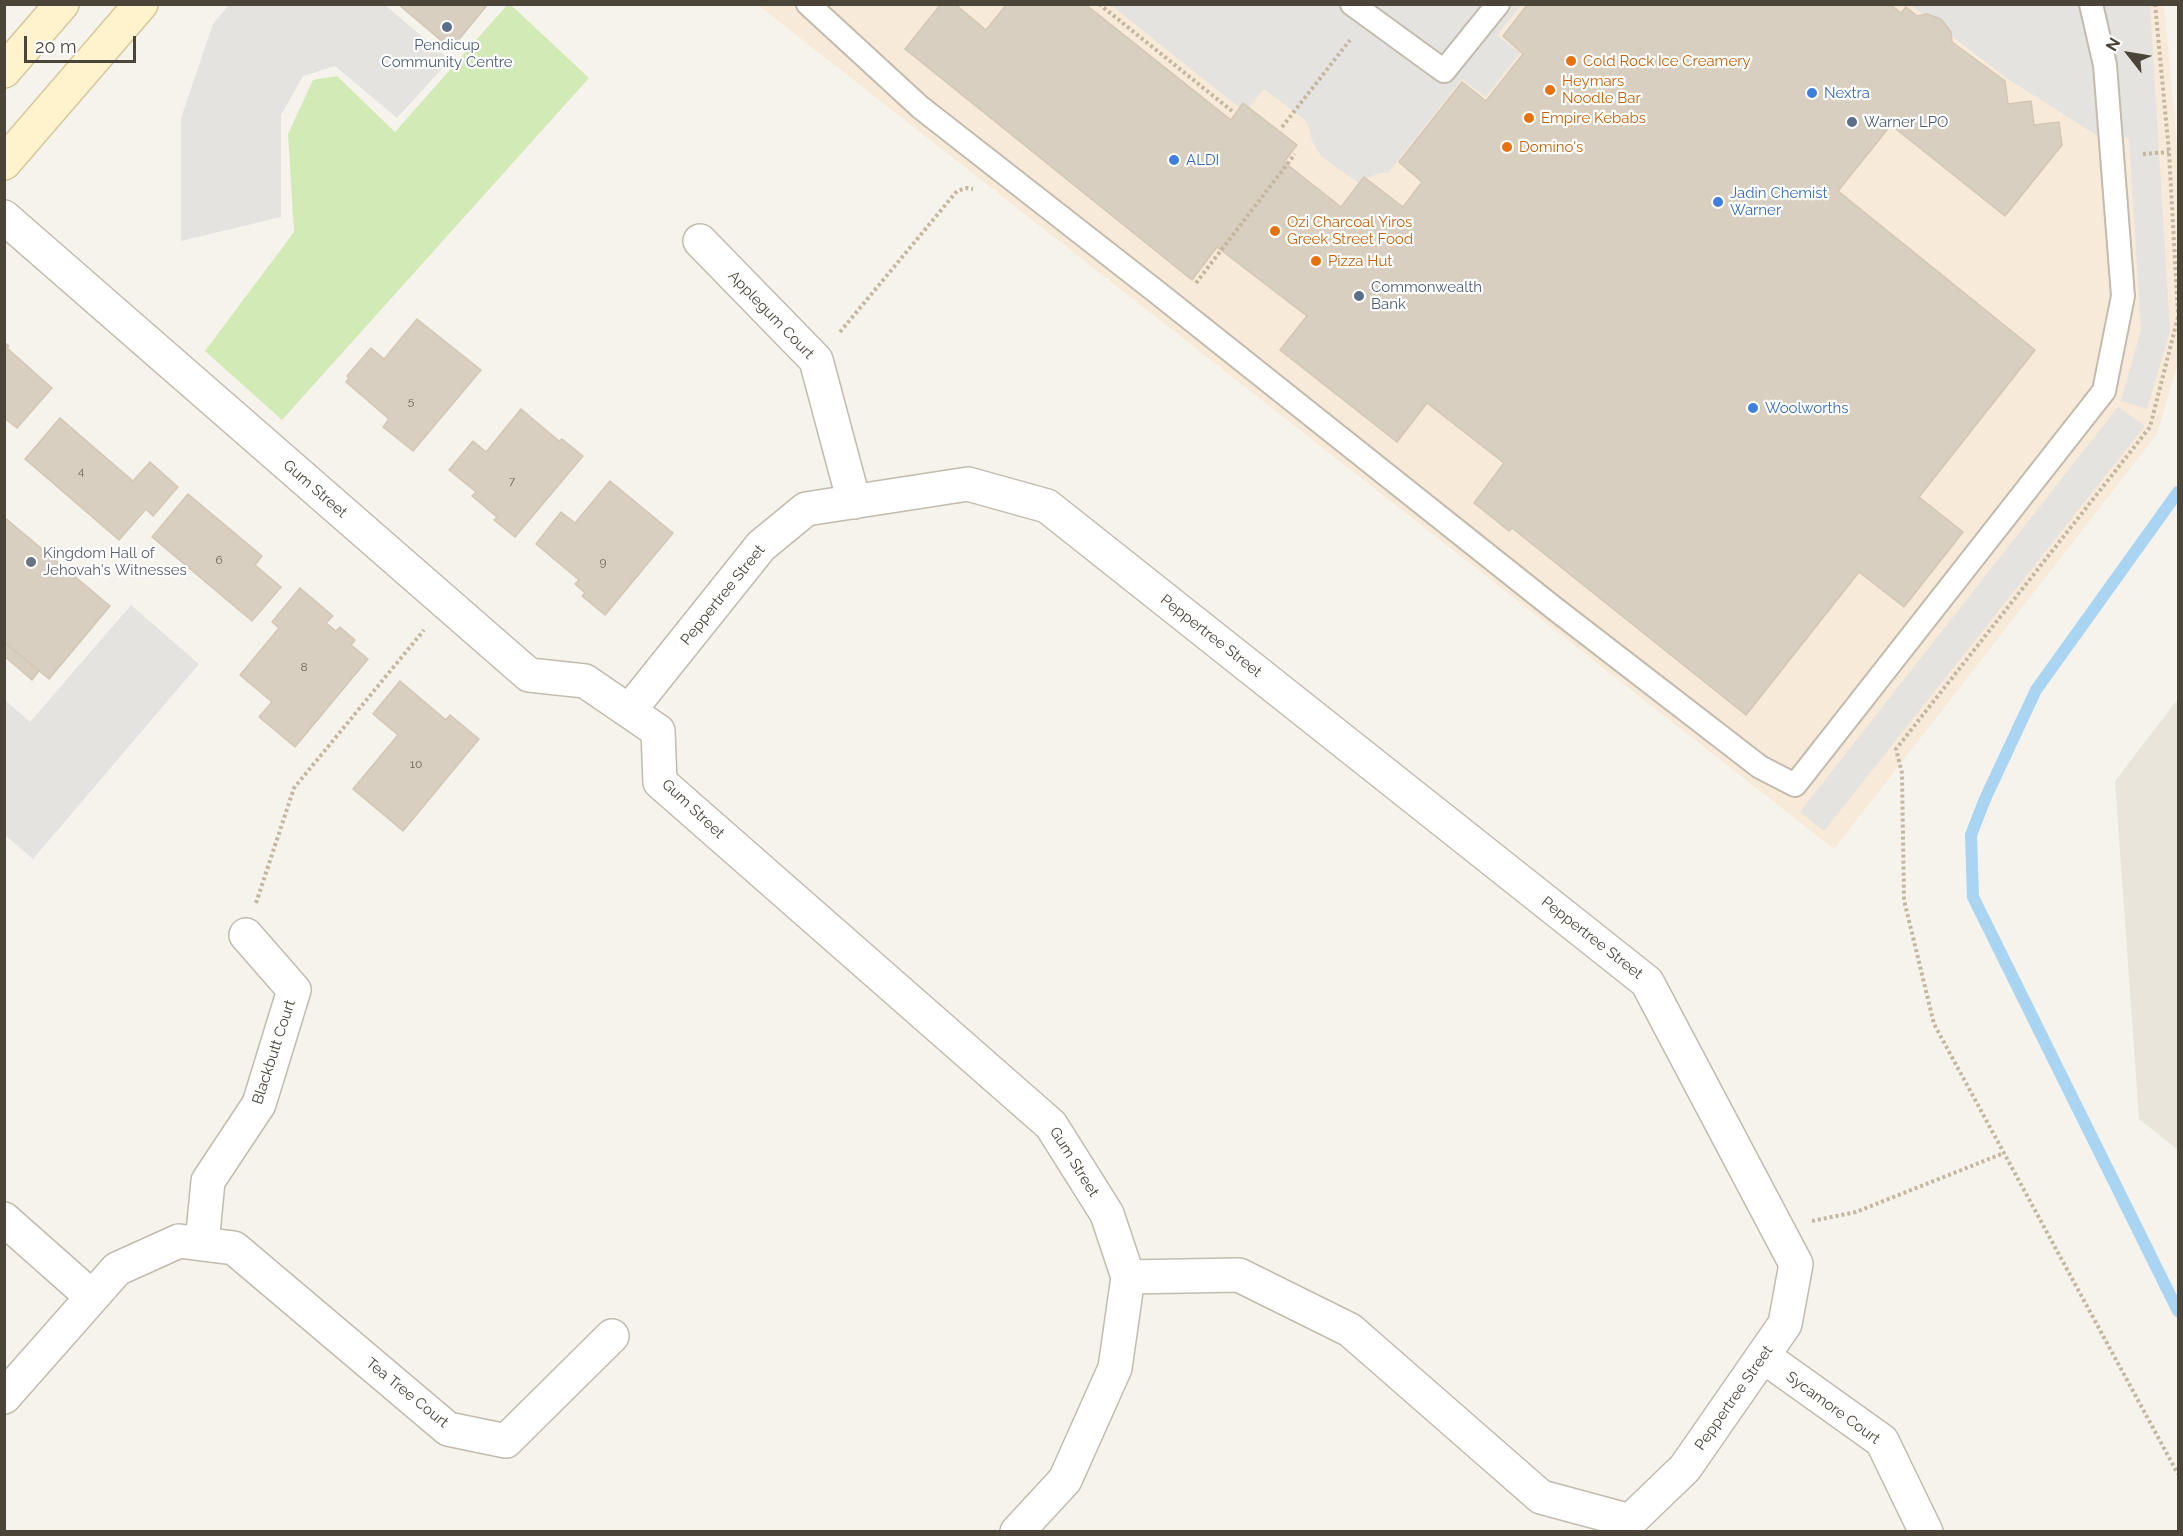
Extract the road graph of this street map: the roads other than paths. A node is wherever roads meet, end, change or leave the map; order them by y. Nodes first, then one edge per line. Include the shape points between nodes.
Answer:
1 (62, 4) edge
2 (141, 4) edge
3 (1498, 4) edge
4 (2091, 4) edge
5 (813, 9) edge
6 (1361, 11) edge
7 (4, 71) edge
8 (4, 163) edge
9 (4, 217) edge
10 (700, 241) dead end
11 (854, 502) junction
12 (629, 711) junction
13 (246, 935) road end
14 (4, 1220) edge
15 (202, 1244) junction
16 (1128, 1277) junction
17 (92, 1296) junction
18 (612, 1336) dead end
19 (1763, 1356) junction
20 (4, 1397) edge
21 (1565, 1518) edge
22 (1017, 1532) edge
23 (1926, 1532) edge

1 - 7 main road
2 - 8 main road
3 - 6 lane via 1444,71
4 - 5 lane via 2105,65 2123,296 2104,391 1796,785 1760,767 1554,608 920,107
9 - 12 street, Gum Street via 529,675 585,681
10 - 11 street, Applegum Court via 816,360
11 - 12 street, Peppertree Street via 806,509 761,546
11 - 19 street, Peppertree Street via 968,484 1047,506 1647,982 1796,1263 1785,1324
12 - 16 street, Gum Street via 658,731 660,782 1051,1125 1107,1214
13 - 15 street, Blackbutt Court via 294,990 259,1104 208,1181
14 - 17 street
15 - 17 street via 179,1241 117,1269
15 - 18 street, Tea Tree Court via 234,1248 448,1429 506,1441
16 - 21 street, Peppertree Street via 1239,1275 1350,1330
16 - 22 street, Gum Street via 1115,1368 1065,1480
17 - 20 street
19 - 21 street, Peppertree Street via 1684,1468 1630,1521
19 - 23 street, Sycamore Court via 1882,1441

